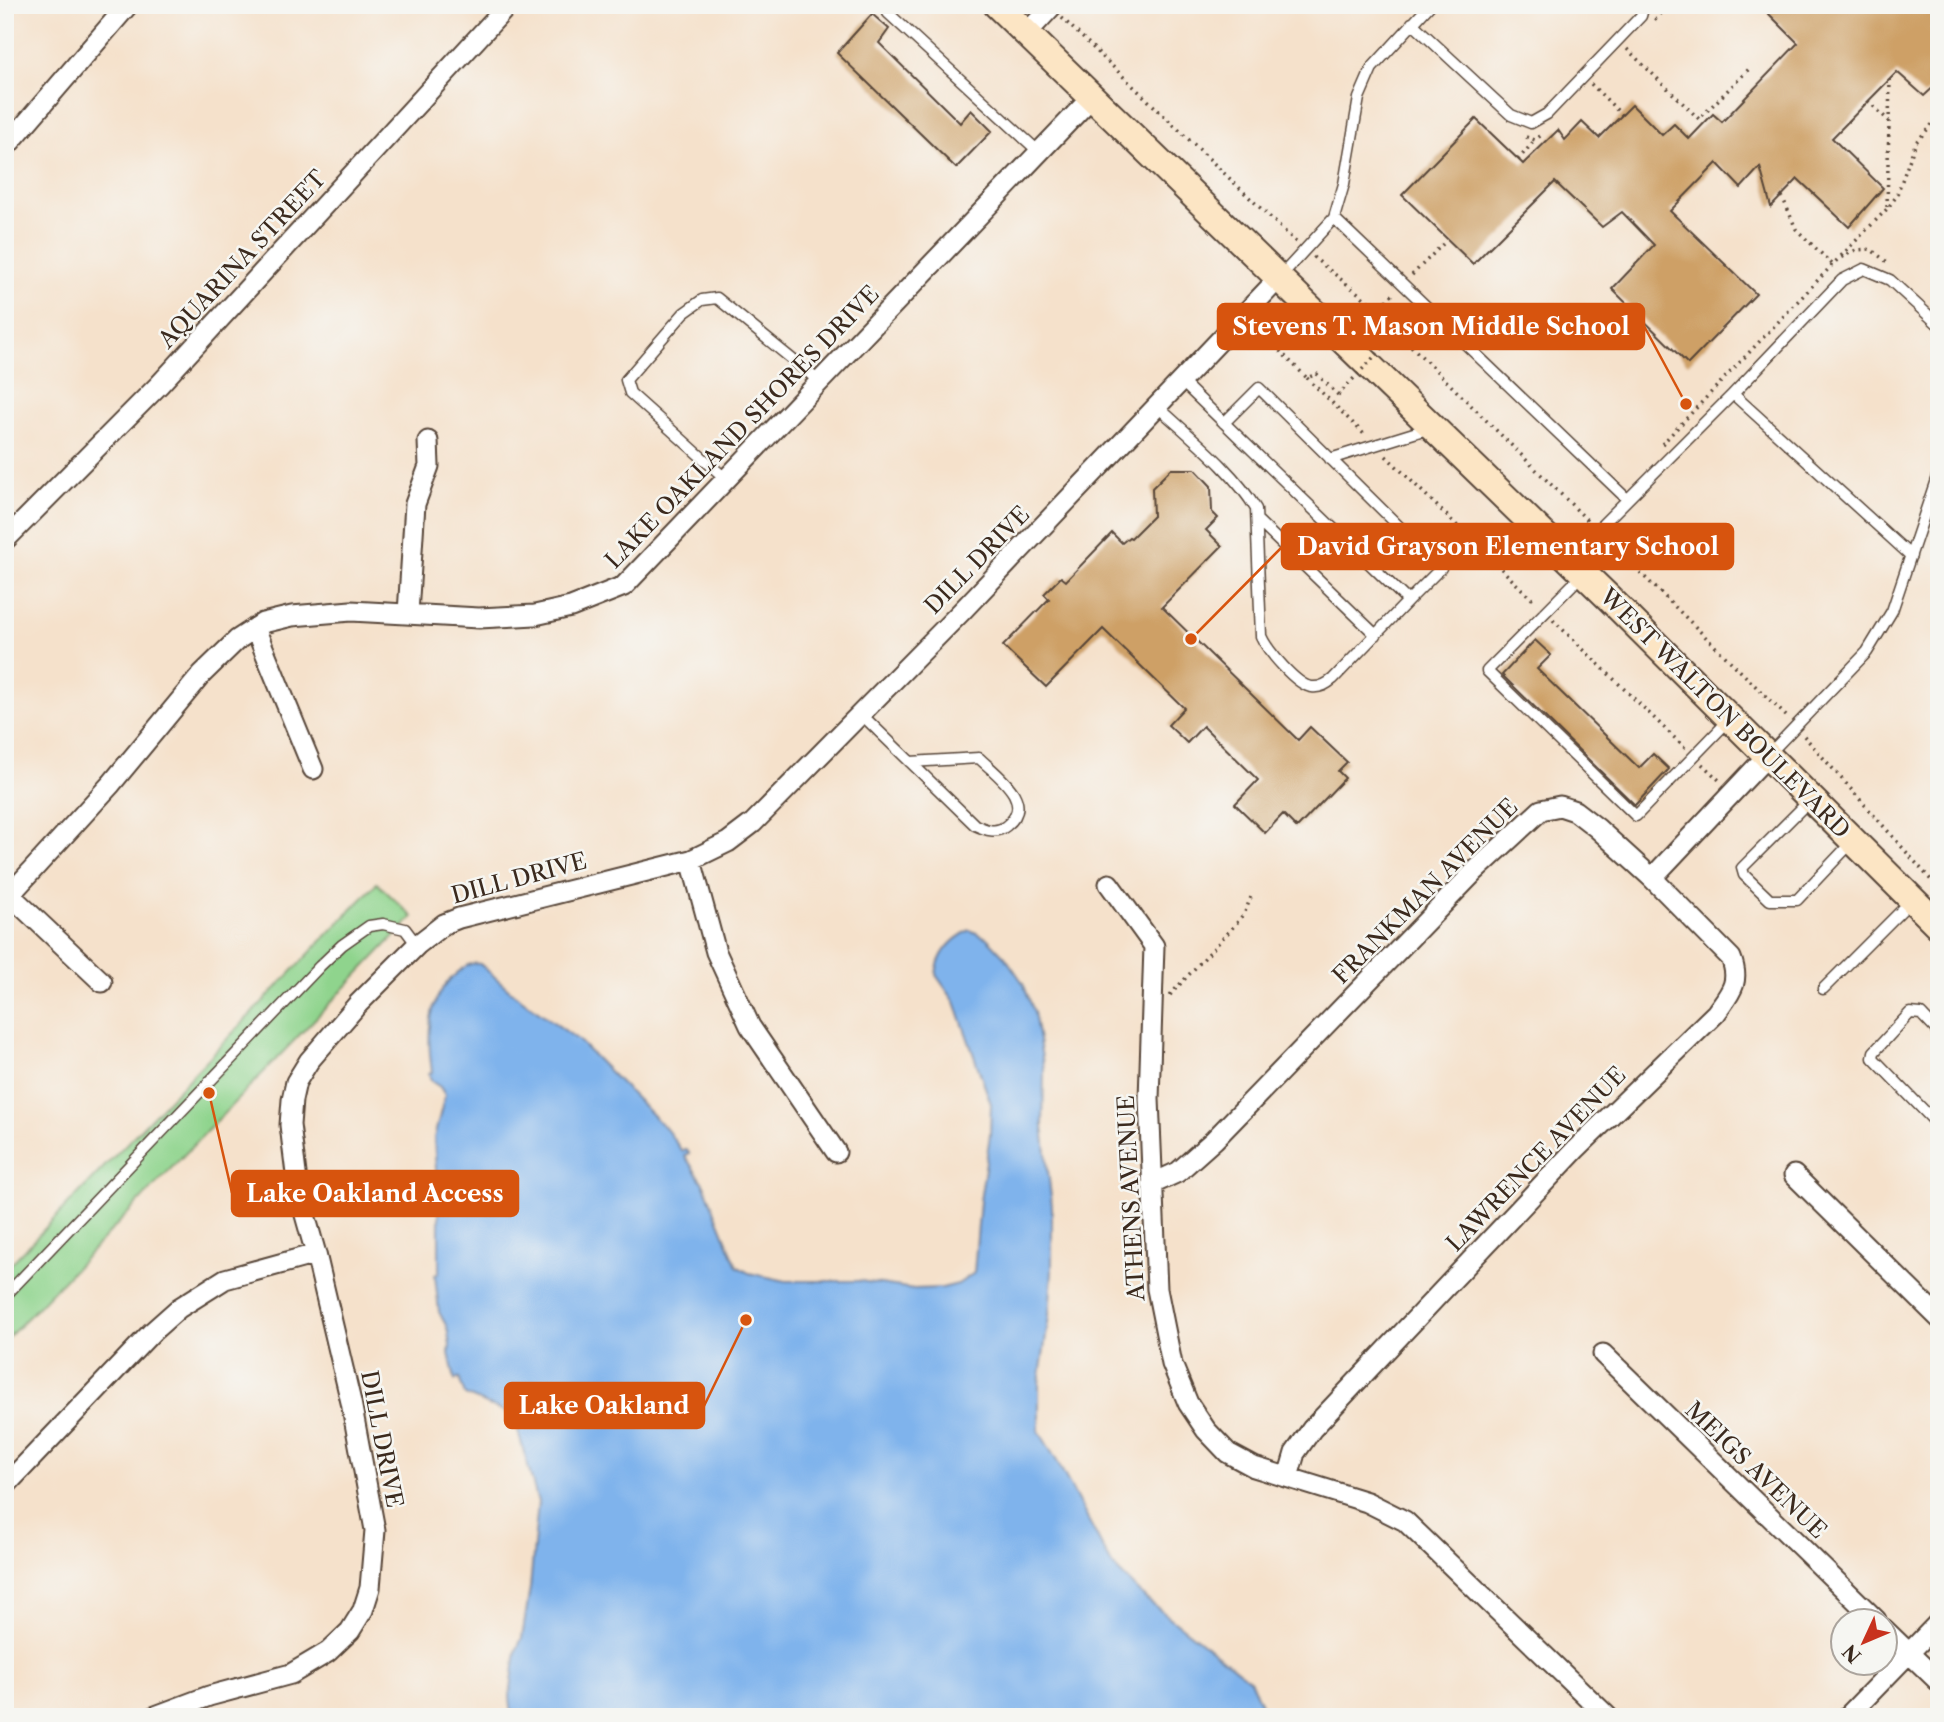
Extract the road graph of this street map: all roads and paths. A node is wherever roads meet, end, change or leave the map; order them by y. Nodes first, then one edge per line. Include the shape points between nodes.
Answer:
1 (128, 5) edge
2 (508, 5) edge
3 (895, 5) edge
4 (997, 5) edge
5 (1430, 5) edge
6 (1644, 5) edge
7 (1669, 5) edge
8 (1052, 6) edge
9 (1412, 23) junction
10 (1652, 23) dead end
11 (1026, 33) junction
12 (1635, 40) dead end
13 (1627, 48) junction
14 (1618, 57) dead end
15 (1749, 69) dead end
16 (1890, 80) dead end
17 (1591, 84) dead end
18 (1092, 97) junction
19 (1868, 101) dead end
20 (1622, 115) dead end
21 (1939, 117) edge
22 (1889, 121) junction
23 (1545, 132) dead end
24 (1524, 136) dead end
25 (1535, 140) junction
26 (5, 148) edge
27 (1039, 152) junction
28 (1518, 160) dead end
29 (1782, 196) dead end
30 (1888, 209) junction
31 (1334, 218) junction
32 (1305, 250) junction
33 (1838, 259) junction
34 (1833, 265) junction
35 (1892, 267) dead end
36 (1279, 278) junction
37 (1245, 316) junction
38 (1368, 321) dead end
39 (1939, 325) edge
40 (1307, 378) junction
41 (1181, 381) junction
42 (820, 383) junction
43 (1733, 394) junction
44 (1157, 406) junction
45 (1224, 423) junction
46 (1433, 428) junction
47 (428, 441) dead end
48 (1374, 444) junction
49 (1654, 452) dead end
50 (1330, 459) junction
51 (1939, 471) edge
52 (727, 480) junction
53 (1627, 499) junction
54 (1258, 521) junction
55 (1597, 530) junction
56 (5, 540) edge
57 (1911, 556) junction
58 (1576, 566) junction
59 (1408, 601) junction
60 (1545, 612) junction
61 (408, 613) junction
62 (255, 628) junction
63 (1376, 635) junction
64 (861, 714) junction
65 (1730, 719) junction
66 (1796, 726) junction
67 (1768, 755) junction
68 (1694, 756) junction
69 (910, 762) junction
70 (313, 769) dead end
71 (1732, 793) junction
72 (1812, 798) junction
73 (1854, 840) junction
74 (691, 860) junction
75 (1652, 877) junction
76 (1110, 884) dead end
77 (1939, 889) edge
78 (8, 897) edge
79 (1251, 897) dead end
80 (1913, 900) junction
81 (1939, 926) edge
82 (417, 945) junction
83 (102, 982) dead end
84 (1823, 989) dead end
85 (1152, 1010) junction
86 (1939, 1032) edge
87 (1939, 1126) edge
88 (836, 1152) dead end
89 (1794, 1175) dead end
90 (1152, 1184) junction
91 (316, 1254) junction
92 (5, 1296) edge
93 (1939, 1318) edge
94 (1603, 1354) dead end
95 (1288, 1477) junction
96 (5, 1486) edge
97 (1862, 1606) edge
98 (1939, 1622) edge
99 (1898, 1642) edge
100 (1909, 1653) junction
101 (1939, 1682) edge
102 (153, 1717) edge
103 (1608, 1717) edge
104 (1847, 1717) edge

1 - 26 street
2 - 56 street, AQUARINA STREET via 159,385
3 - 27 lane via 888,13
4 - 11 main road, WEST WALTON BOULEVARD
5 - 9 lane
6 - 9 lane via 1641,16 1557,104 1531,123 1511,115
7 - 10 path
8 - 11 street
8 - 32 path
9 - 31 lane via 1372,68 1359,98
11 - 18 main road, WEST WALTON BOULEVARD
12 - 13 path
13 - 14 path
13 - 15 path via 1699,119
16 - 22 path
17 - 20 path
18 - 27 street, LAKE OAKLAND SHORES DRIVE
18 - 36 main road, WEST WALTON BOULEVARD
19 - 22 path
21 - 30 path via 1916,142
22 - 30 path
23 - 25 path
24 - 25 path
25 - 28 path
27 - 42 street, LAKE OAKLAND SHORES DRIVE
29 - 34 path via 1797,229
30 - 33 path
31 - 32 lane
31 - 53 lane
32 - 36 lane
32 - 55 path via 1378,309
33 - 34 path
33 - 35 path via 1870,248
34 - 49 path
36 - 37 street, DILL DRIVE
36 - 46 main road, WEST WALTON BOULEVARD
37 - 40 path
37 - 41 street, DILL DRIVE
38 - 40 path, bridge via 1389,341 1338,395 1317,374
39 - 43 lane via 1890,280 1864,269 1842,280
40 - 48 path
41 - 44 street, DILL DRIVE
41 - 45 lane
42 - 52 street, LAKE OAKLAND SHORES DRIVE
42 - 52 lane via 717,298 702,300 684,313 626,380 630,393
43 - 53 lane
43 - 57 lane
44 - 54 lane via 1249,496
44 - 64 street, DILL DRIVE
45 - 50 lane via 1259,388
45 - 59 lane
46 - 48 lane
46 - 58 main road, WEST WALTON BOULEVARD
47 - 61 street via 429,466 415,504
48 - 50 lane
48 - 60 path
50 - 59 lane via 1441,568
51 - 57 lane
52 - 61 street, LAKE OAKLAND SHORES DRIVE via 624,586 571,607 535,615 479,618
53 - 55 lane
54 - 63 lane
54 - 63 lane via 1261,636 1284,667 1311,688 1324,686
55 - 58 lane
55 - 66 path
57 - 66 lane via 1892,611 1867,652
58 - 60 lane
58 - 65 main road, WEST WALTON BOULEVARD
59 - 63 lane
60 - 68 path
60 - 68 lane via 1487,671 1636,816
61 - 62 street, LAKE OAKLAND SHORES DRIVE via 292,616
62 - 70 street
62 - 78 street, LAKE OAKLAND SHORES DRIVE via 202,674 111,784
64 - 69 lane
64 - 74 street, DILL DRIVE via 753,823 728,842
65 - 67 main road, WEST WALTON BOULEVARD
65 - 68 lane
66 - 67 lane
66 - 77 path
67 - 71 street
67 - 72 main road, WEST WALTON BOULEVARD
68 - 71 path
69 - 69 lane via 975,825 987,831 1001,830 1018,813 1012,791 979,758
71 - 75 street
72 - 73 main road, WEST WALTON BOULEVARD
72 - 73 lane via 1742,868 1744,875 1770,900 1797,900
73 - 80 main road, WEST WALTON BOULEVARD
74 - 82 street, DILL DRIVE via 459,918
74 - 88 street via 716,952 750,1026
75 - 90 street, FRANKMAN AVENUE via 1575,811 1560,806 1541,810 1475,871 1214,1140 1178,1172
75 - 95 street, LAWRENCE AVENUE via 1731,958 1737,973 1733,989 1716,1013 1575,1150 1312,1429 1295,1453
76 - 85 street, ATHENS AVENUE via 1154,946
78 - 83 street
79 - 85 path via 1236,923
80 - 81 main road, WEST WALTON BOULEVARD
80 - 84 lane
82 - 91 street, DILL DRIVE via 333,1032 296,1082 290,1125 298,1190
82 - 92 lane via 405,929 383,924 369,926 342,945
85 - 90 street, ATHENS AVENUE
86 - 87 lane via 1921,1014 1910,1013 1873,1058
89 - 93 street
90 - 95 street, ATHENS AVENUE via 1157,1289 1172,1364 1188,1403 1228,1453
91 - 96 street via 225,1279 179,1308
91 - 102 street, DILL DRIVE via 375,1530 370,1588 363,1610 328,1652 291,1674
94 - 97 street, MEIGS AVENUE
95 - 103 street, ATHENS AVENUE via 1367,1502 1405,1521
98 - 100 street
99 - 100 street
100 - 101 street
100 - 104 street

